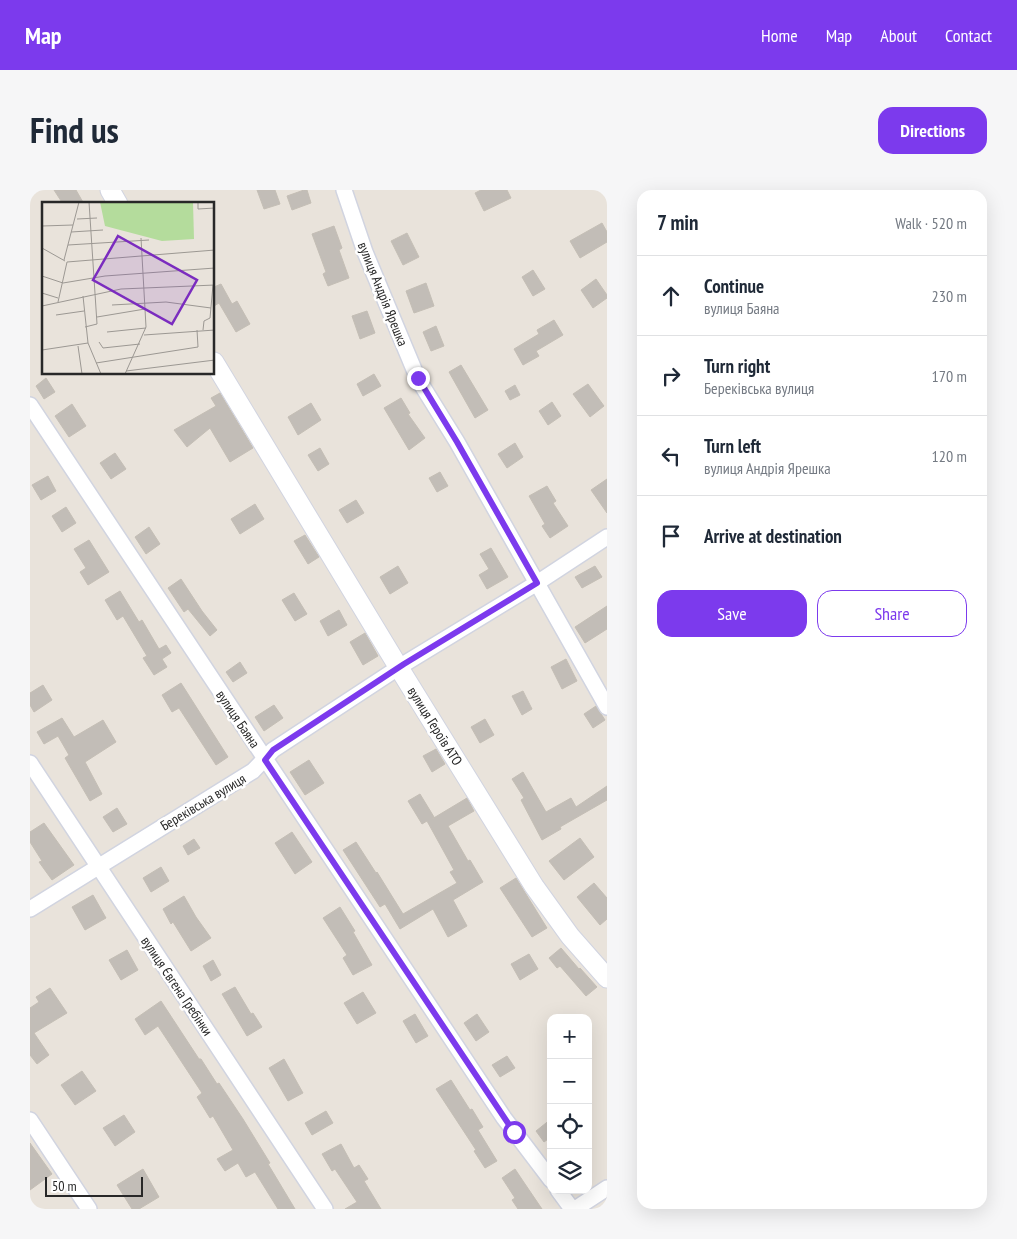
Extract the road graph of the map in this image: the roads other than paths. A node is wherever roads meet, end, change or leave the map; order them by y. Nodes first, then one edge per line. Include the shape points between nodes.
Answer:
1 (110, 190) edge
2 (344, 190) edge
3 (117, 202) edge
4 (215, 364) edge
5 (30, 405) edge
6 (605, 541) edge
7 (537, 583) junction
8 (399, 668) junction
9 (607, 707) edge
10 (265, 760) junction
11 (30, 763) edge
12 (98, 866) junction
13 (30, 909) edge
14 (607, 978) edge
15 (30, 1120) edge
16 (547, 1175) edge
17 (607, 1188) edge
18 (561, 1194) edge
19 (89, 1209) edge
20 (325, 1209) edge
21 (574, 1209) edge

1 - 3 street
2 - 7 street, вулиця Андрія Ярешка via 365,252 418,378
4 - 8 street, вулиця Героїв АТО
5 - 10 street, вулиця Баяна
6 - 7 street, Береківська вулиця
7 - 8 street, Береківська вулиця
7 - 9 street, вулиця Андрія Ярешка
8 - 10 street, Береківська вулиця via 273,750
8 - 14 street, вулиця Героїв АТО via 534,886 570,936
10 - 12 street, Береківська вулиця via 253,771
10 - 16 street, вулиця Баяна via 504,1118
11 - 12 street, вулиця Євгена Гребінки
12 - 13 street, Береківська вулиця
12 - 20 street, вулиця Євгена Гребінки
15 - 19 street
17 - 21 street
18 - 21 street

